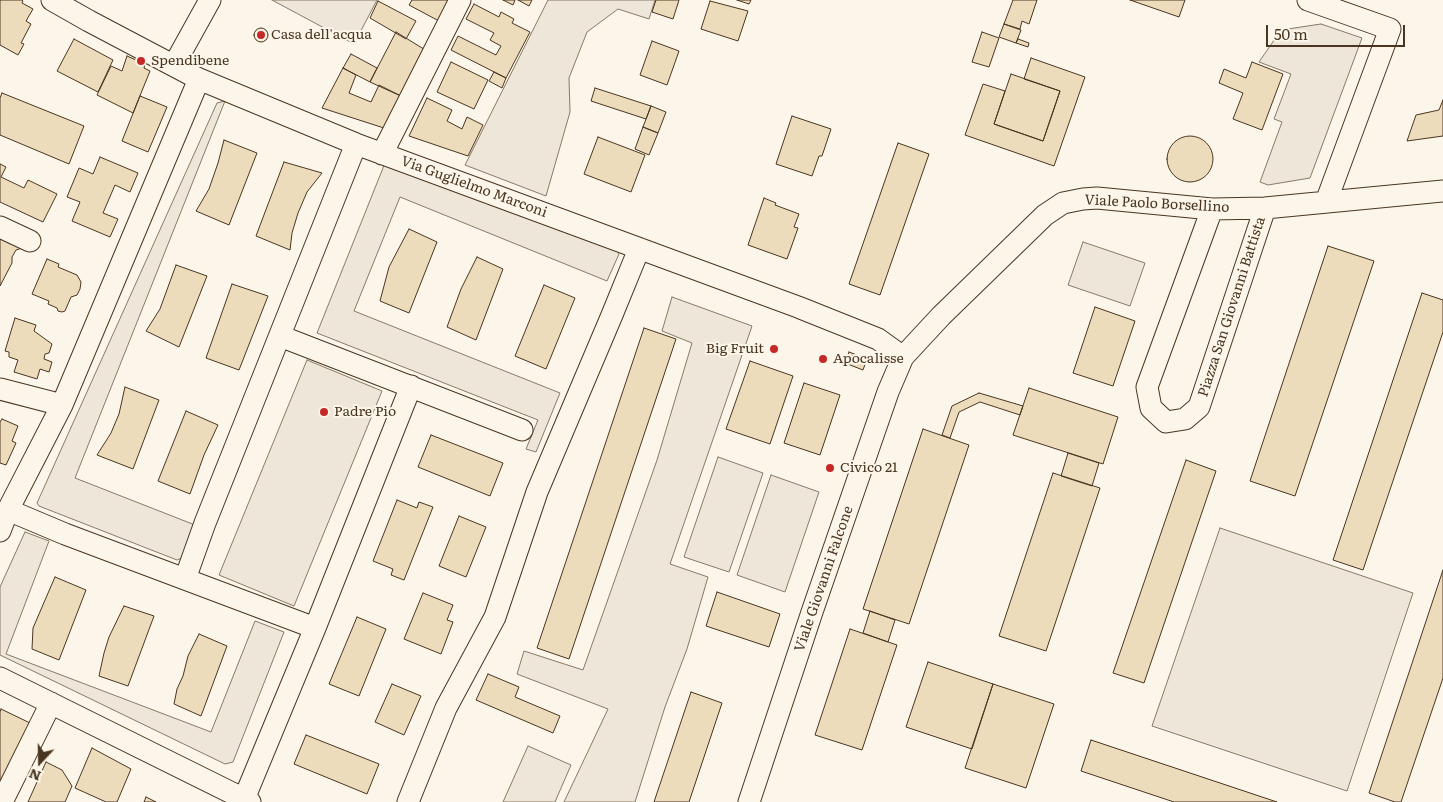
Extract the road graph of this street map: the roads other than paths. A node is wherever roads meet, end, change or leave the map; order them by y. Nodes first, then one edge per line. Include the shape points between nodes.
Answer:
1 (52, 0) edge
2 (210, 0) edge
3 (460, 0) edge
4 (1308, 0) edge
5 (174, 65) junction
6 (199, 79) junction
7 (356, 144) junction
8 (382, 154) junction
9 (1443, 190) edge
10 (1326, 202) junction
11 (1265, 208) junction
12 (1212, 209) junction
13 (0, 227) edge
14 (30, 241) dead end
15 (639, 249) junction
16 (280, 336) junction
17 (903, 357) junction
18 (411, 386) junction
19 (0, 389) edge
20 (62, 405) junction
21 (522, 430) dead end
22 (8, 510) junction
23 (0, 531) edge
24 (185, 579) junction
25 (315, 628) junction
26 (0, 678) edge
27 (51, 703) junction
28 (247, 800) edge
29 (2, 802) edge
30 (408, 802) edge
31 (749, 802) edge

1 - 5 street, Via Guglielmo Marconi
2 - 5 street
3 - 8 street
4 - 10 street via 1390,29
5 - 6 street, Via Guglielmo Marconi
6 - 7 street, Via Guglielmo Marconi
6 - 20 street
7 - 8 street, Via Guglielmo Marconi
7 - 16 street
8 - 15 street, Via Guglielmo Marconi
9 - 10 street, Viale Paolo Borsellino
10 - 11 street, Viale Paolo Borsellino
11 - 12 street, Viale Paolo Borsellino
11 - 12 street, Piazza San Giovanni Battista via 1199,407 1185,420 1166,422 1151,408 1147,387
12 - 17 street, Viale Paolo Borsellino via 1097,198 1063,203 1045,215
13 - 14 street
15 - 17 street, Via Guglielmo Marconi via 878,339
15 - 30 street via 537,492 494,616 446,708
16 - 18 street
16 - 24 street
17 - 31 street, Viale Giovanni Falcone via 888,392
18 - 21 street
18 - 25 street
19 - 20 street
20 - 22 street
22 - 23 street
22 - 24 street
24 - 25 street
25 - 28 street
26 - 27 street
27 - 28 street
27 - 29 street

